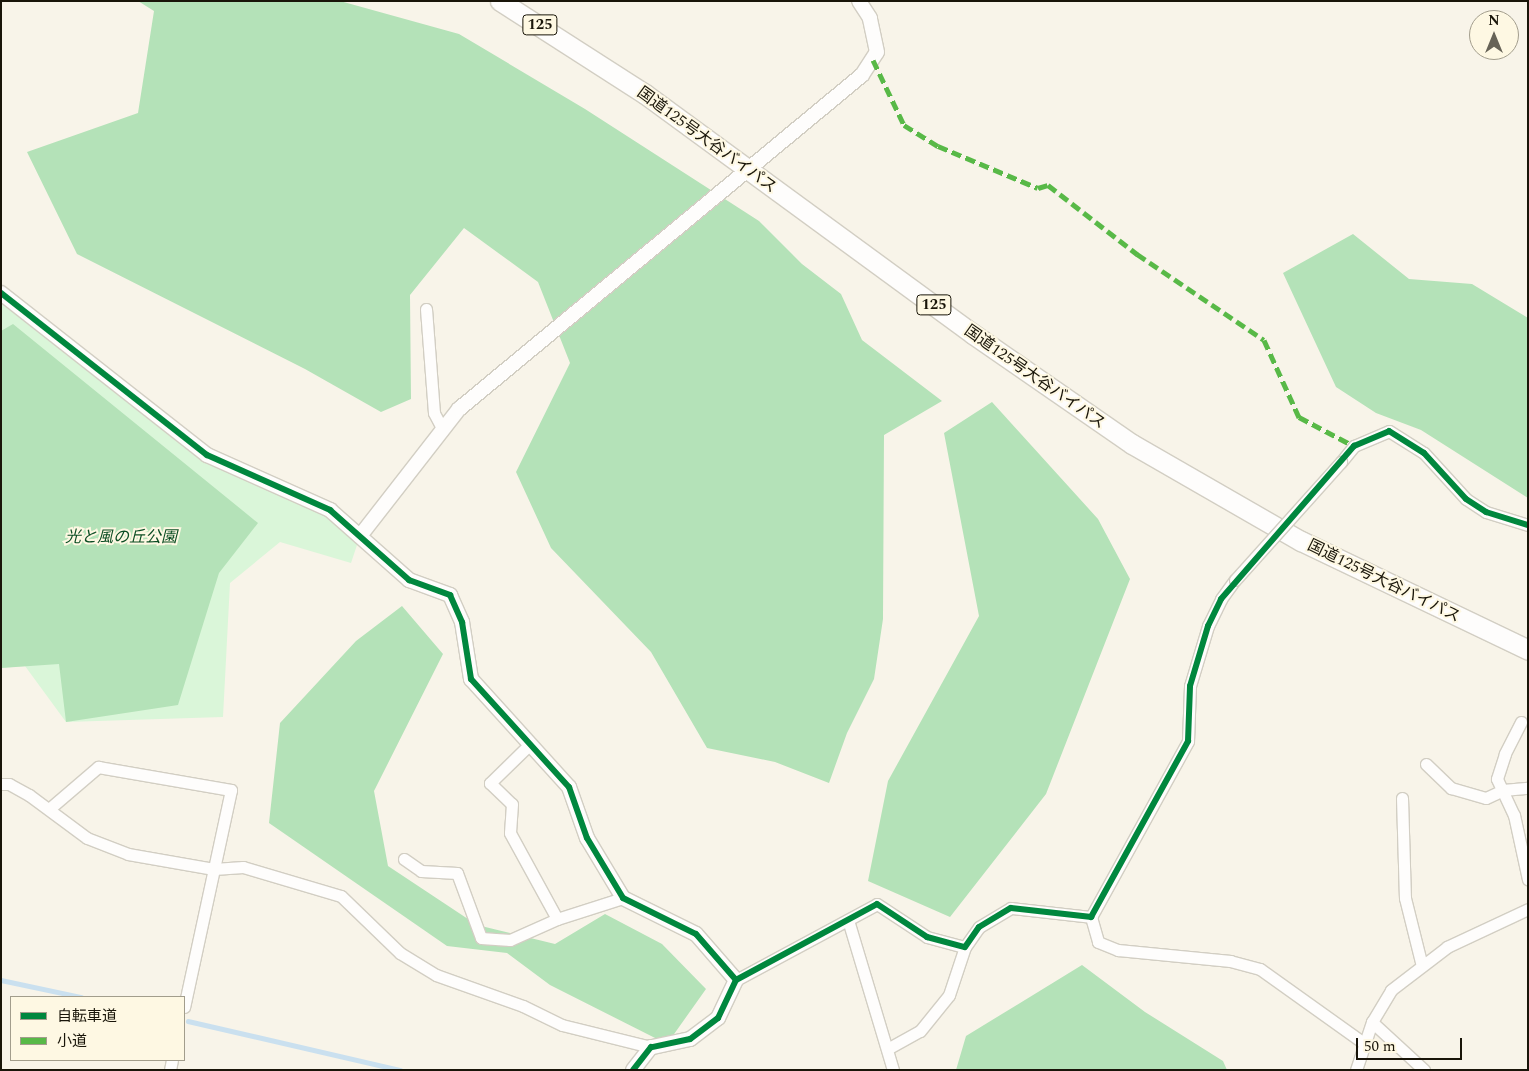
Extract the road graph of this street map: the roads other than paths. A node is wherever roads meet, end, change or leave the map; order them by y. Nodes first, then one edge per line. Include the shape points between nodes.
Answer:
1 (500, 1) edge
2 (860, 1) edge
3 (749, 169) junction
4 (1, 293) edge
5 (426, 309) dead end
6 (443, 430) junction
7 (1528, 526) edge
8 (360, 536) junction
9 (1528, 650) edge
10 (1521, 722) dead end
11 (530, 744) junction
12 (1426, 764) dead end
13 (1, 784) edge
14 (1528, 788) edge
15 (1503, 790) junction
16 (1402, 798) dead end
17 (49, 809) junction
18 (404, 859) dead end
19 (214, 869) junction
20 (1528, 879) edge
21 (623, 898) junction
22 (1528, 909) edge
23 (1091, 917) junction
24 (557, 919) junction
25 (848, 920) junction
26 (965, 947) junction
27 (1422, 966) junction
28 (736, 980) junction
29 (185, 1002) edge
30 (1372, 1022) junction
31 (1365, 1044) junction
32 (651, 1047) junction
33 (889, 1048) junction
34 (633, 1070) edge
35 (893, 1070) edge
36 (1356, 1070) edge
37 (1424, 1070) edge

1 - 3 highway, 国道125号大谷バイパス / 125 via 646,94
2 - 3 street via 875,35 877,52 869,67
3 - 6 street via 459,409
3 - 9 highway, 国道125号大谷バイパス / 125 via 974,334 1132,444 1301,541
4 - 8 street via 207,454 330,510
5 - 6 street via 434,413
6 - 8 street
7 - 23 street, bridge via 1508,521 1473,503 1424,453 1389,431 1354,446 1221,598 1208,626 1190,686 1188,741
8 - 11 street via 409,580 450,595 462,622 472,679
10 - 15 street via 1497,779
11 - 21 street via 568,787 587,838
11 - 24 street via 490,783 512,804 510,833
12 - 15 street via 1451,788 1486,798
13 - 17 street via 9,784
14 - 15 street
15 - 20 street via 1514,815
16 - 27 street via 1405,898
17 - 19 street via 87,838 128,854
17 - 19 street via 98,767 231,790
18 - 24 street via 421,871 457,873 481,938 510,940
19 - 29 street
19 - 32 street via 243,867 341,896 400,953 436,975 524,1006 562,1025
21 - 24 street
21 - 28 street via 696,934
22 - 27 street via 1447,946
23 - 26 street via 1011,908 979,927
23 - 31 street via 1098,942 1118,950 1230,961 1260,969
25 - 26 street via 877,904 928,937
25 - 28 street
25 - 33 street
26 - 33 street via 949,995 920,1030
27 - 30 street via 1391,990
28 - 32 street via 718,1018 690,1039
30 - 31 street
30 - 37 street
31 - 36 street
32 - 34 street
33 - 35 street

